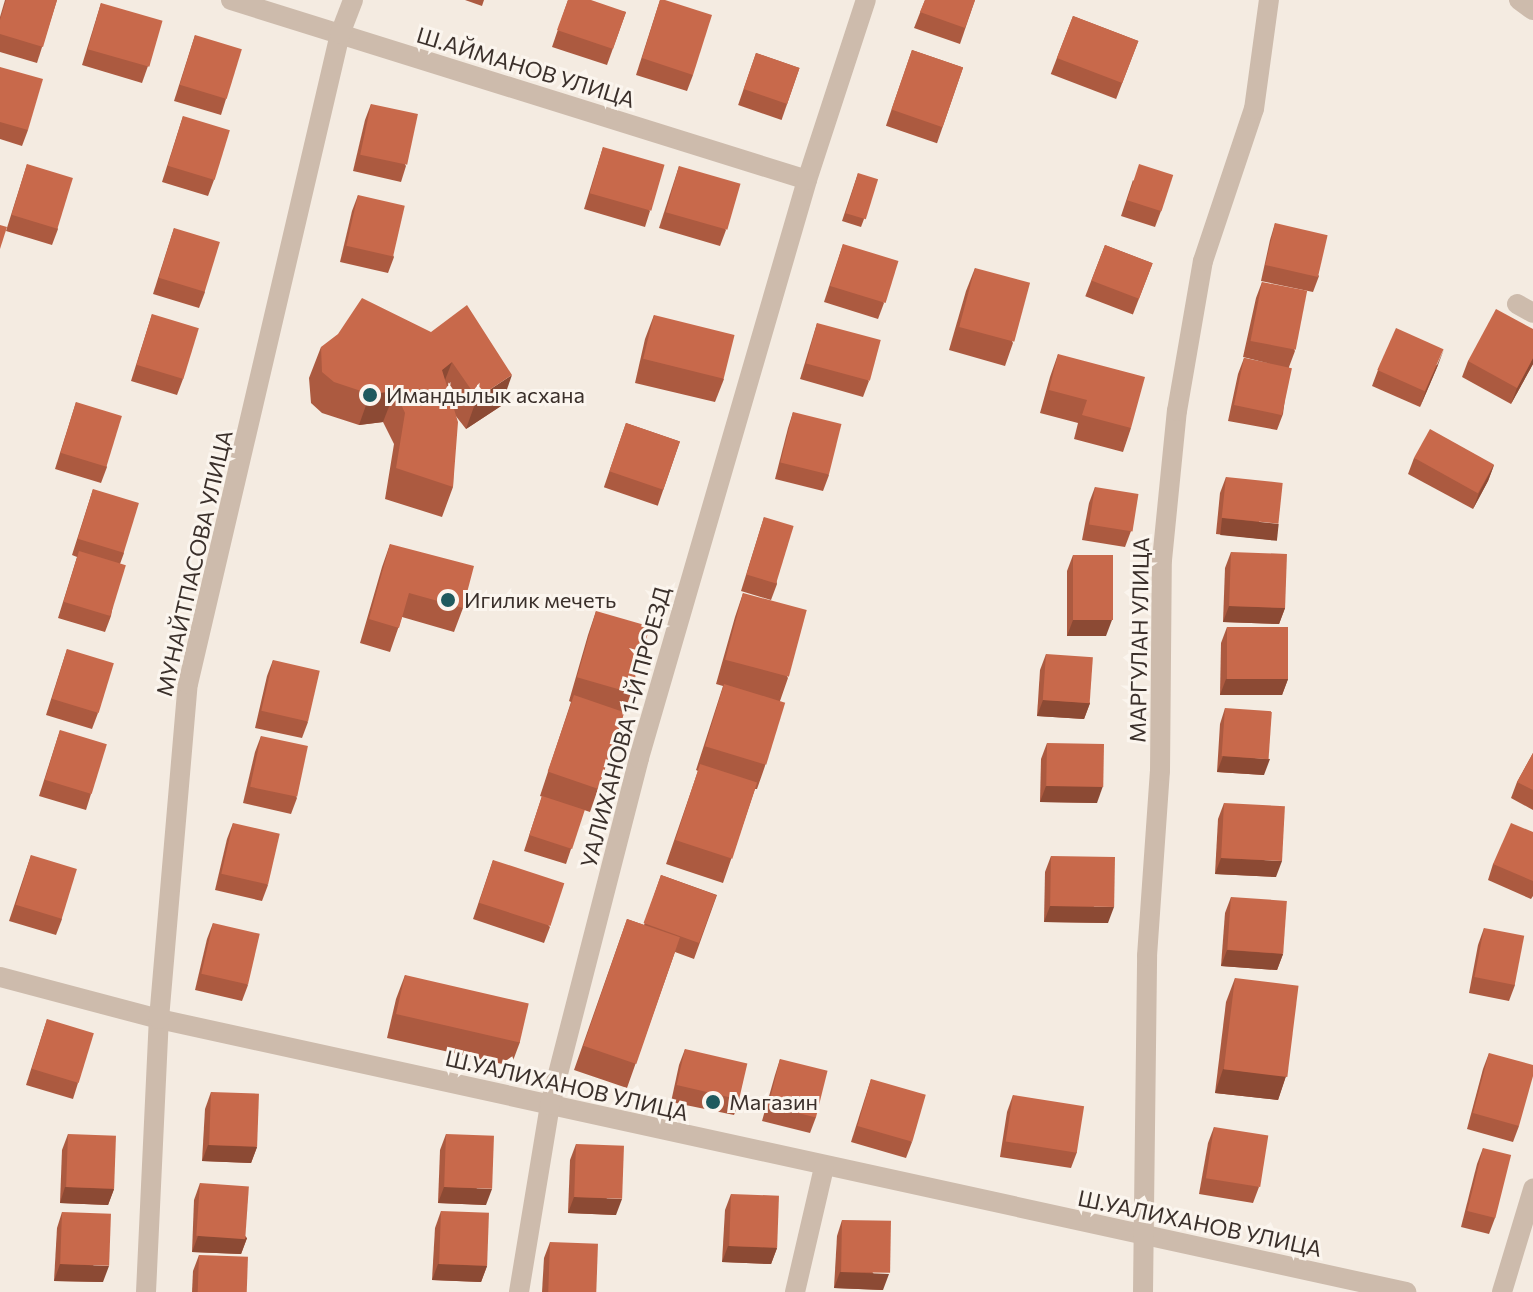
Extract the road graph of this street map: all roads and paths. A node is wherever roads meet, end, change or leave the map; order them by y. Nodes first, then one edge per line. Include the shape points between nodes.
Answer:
1 (231, 0) edge
2 (353, 0) edge
3 (866, 0) edge
4 (1269, 0) edge
5 (1519, 0) edge
6 (1533, 10) edge
7 (340, 34) junction
8 (807, 180) junction
9 (0, 977) edge
10 (159, 1019) junction
11 (550, 1105) junction
12 (824, 1167) junction
13 (1533, 1189) edge
14 (1141, 1235) junction
15 (146, 1292) edge
16 (519, 1292) edge
17 (795, 1292) edge
18 (1143, 1292) edge
19 (1406, 1292) edge
20 (1502, 1292) edge

1 - 7 street, Ш.АЙМАНОВ УЛИЦА
2 - 7 street, МУНАЙТПАСОВА УЛИЦА
3 - 8 street, УАЛИХАНОВА 1-Й ПРОЕЗД
4 - 14 street, МАРГУЛАН УЛИЦА via 1254,109 1203,261 1177,411 1162,560 1160,771 1147,956
5 - 6 street
7 - 8 street, Ш.АЙМАНОВ УЛИЦА
7 - 10 street, МУНАЙТПАСОВА УЛИЦА via 188,684
8 - 11 street, УАЛИХАНОВА 1-Й ПРОЕЗД via 639,758
9 - 10 street, Ш.УАЛИХАНОВ УЛИЦА
10 - 11 street, Ш.УАЛИХАНОВ УЛИЦА
10 - 15 street, МУНАЙТПАСОВА УЛИЦА
11 - 12 street, Ш.УАЛИХАНОВ УЛИЦА
11 - 16 street, УАЛИХАНОВА 1-Й ПРОЕЗД
12 - 14 street, Ш.УАЛИХАНОВ УЛИЦА
12 - 17 street
13 - 20 street
14 - 18 street, МАРГУЛАН УЛИЦА
14 - 19 street, Ш.УАЛИХАНОВ УЛИЦА

